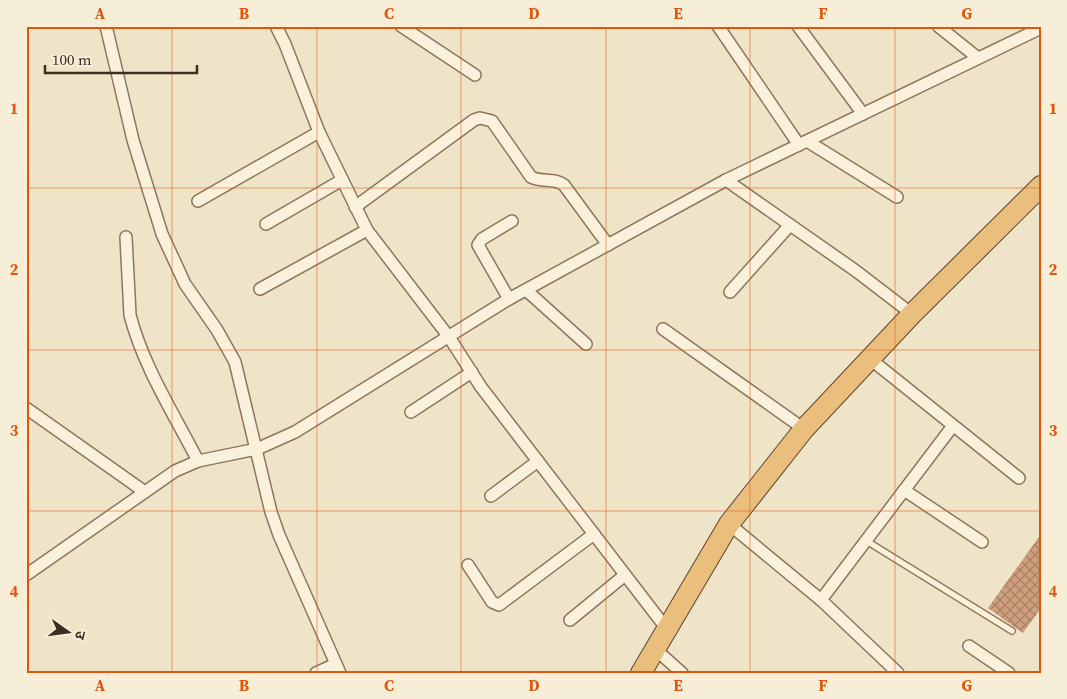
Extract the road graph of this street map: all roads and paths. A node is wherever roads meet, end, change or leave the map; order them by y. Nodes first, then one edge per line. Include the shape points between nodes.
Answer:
1 (106, 26) edge
2 (276, 26) edge
3 (401, 26) edge
4 (718, 26) edge
5 (798, 26) edge
6 (938, 26) edge
7 (1041, 28) edge
8 (978, 58) junction
9 (475, 75) dead end
10 (863, 114) junction
11 (318, 132) junction
12 (803, 143) junction
13 (342, 180) junction
14 (726, 180) junction
15 (1041, 186) edge
16 (897, 197) dead end
17 (198, 200) dead end
18 (355, 207) junction
19 (512, 222) dead end
20 (266, 224) dead end
21 (790, 225) junction
22 (367, 230) junction
23 (126, 237) dead end
24 (608, 245) junction
25 (260, 289) dead end
26 (526, 290) junction
27 (730, 292) dead end
28 (509, 299) junction
29 (912, 314) junction
30 (663, 330) dead end
31 (449, 337) junction
32 (586, 344) dead end
33 (869, 358) junction
34 (472, 372) junction
35 (26, 408) edge
36 (411, 412) dead end
37 (952, 427) junction
38 (804, 429) junction
39 (257, 449) junction
40 (198, 461) junction
41 (538, 461) junction
42 (1019, 478) dead end
43 (904, 490) junction
44 (145, 492) junction
45 (492, 496) dead end
46 (730, 524) junction
47 (594, 534) junction
48 (865, 540) junction
49 (982, 542) dead end
50 (468, 566) dead end
51 (626, 575) junction
52 (26, 576) edge
53 (821, 600) junction
54 (570, 620) dead end
55 (666, 628) junction
56 (1012, 631) dead end
57 (969, 646) dead end
58 (654, 648) junction
59 (329, 669) edge
60 (640, 673) edge
61 (682, 673) edge
62 (898, 673) edge
63 (1009, 673) edge

1 - 39 street via 133,140 162,234 185,284 218,330 235,362
2 - 11 street
3 - 9 street
4 - 12 street
5 - 10 street
6 - 8 street
7 - 8 street
8 - 10 street
10 - 12 street
11 - 13 street
11 - 17 street
12 - 14 street
12 - 16 street
13 - 18 street
13 - 20 street
14 - 21 street
14 - 24 street
15 - 29 highway
18 - 22 street
18 - 24 street via 474,120 485,118 492,121 531,177 538,181 555,180 564,185
19 - 28 street via 482,238 478,245
21 - 27 street
21 - 29 street
22 - 25 street
22 - 31 street
23 - 40 street via 133,326
24 - 26 street
26 - 28 street
26 - 32 street
28 - 31 street
29 - 33 highway
30 - 38 street
31 - 34 street
31 - 39 street via 295,432
33 - 37 street
33 - 38 highway
34 - 36 street
34 - 41 street
35 - 44 street
37 - 42 street
37 - 43 street
38 - 46 highway
39 - 40 street
39 - 59 street via 264,487 279,536
40 - 44 street via 175,471
41 - 45 street
41 - 47 street
43 - 48 street
43 - 49 street
44 - 52 street
46 - 53 street
46 - 55 highway
47 - 50 street via 500,605 492,602
47 - 51 street
48 - 53 street
48 - 56 lane
51 - 54 street
51 - 55 street
53 - 62 street
55 - 58 highway
57 - 63 street
58 - 60 highway
58 - 61 street

